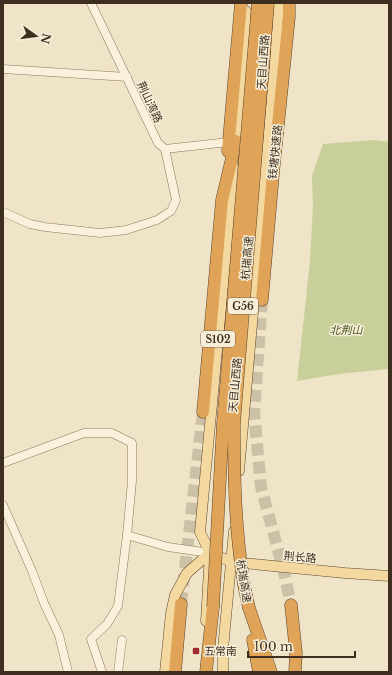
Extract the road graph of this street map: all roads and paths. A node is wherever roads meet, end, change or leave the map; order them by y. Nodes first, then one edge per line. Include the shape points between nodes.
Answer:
1 (91, 3) edge
2 (241, 3) edge
3 (247, 3) edge
4 (258, 3) edge
5 (268, 3) edge
6 (279, 3) edge
7 (289, 3) edge
8 (3, 69) edge
9 (126, 77) junction
10 (233, 141) junction
11 (165, 149) junction
12 (3, 212) edge
13 (262, 300) tunnel mouth
14 (203, 412) tunnel mouth
15 (3, 463) edge
16 (3, 504) edge
17 (127, 535) junction
18 (210, 553) junction
19 (232, 562) junction
20 (389, 576) edge
21 (181, 604) tunnel mouth
22 (291, 605) tunnel mouth
23 (213, 607) junction
24 (249, 608) junction
25 (122, 640) dead end
26 (223, 649) junction
27 (68, 672) edge
28 (102, 672) edge
29 (118, 672) edge
30 (164, 672) edge
31 (175, 672) edge
32 (202, 672) edge
33 (206, 672) edge
34 (214, 672) edge
35 (223, 672) edge
36 (229, 672) edge
37 (260, 672) edge
38 (271, 672) edge
39 (295, 672) edge

1 - 9 street, 荆山湾路
2 - 10 highway
3 - 10 main road, 天目山西路 / S102
4 - 23 highway, 杭瑞高速 / G56, bridge via 223,423
5 - 24 highway, 杭瑞高速 / G56, bridge via 234,424 238,537
6 - 19 main road, 天目山西路 / S102
7 - 13 highway, 钱塘快速路
8 - 9 street
9 - 11 street, 荆山湾路 via 158,143
10 - 11 street
10 - 14 highway via 222,200
10 - 18 main road, 天目山西路 / S102 via 200,532
11 - 12 street via 176,200 171,211 157,220 126,230 100,233 45,228
15 - 17 street via 84,433 112,433 132,443 132,481
16 - 27 street via 59,635
17 - 18 street via 168,547
17 - 28 street via 118,606 107,624 91,639
18 - 19 main road, 荆长路
18 - 30 main road via 187,573 175,595
18 - 32 main road, 天目山西路 / S102
19 - 20 main road, 荆长路
19 - 26 main road, 天目山西路 / S102
21 - 31 highway
22 - 39 highway via 296,653
23 - 33 highway
23 - 34 highway
24 - 37 highway via 250,629
24 - 38 highway
25 - 29 street
26 - 35 main road, 天目山西路 / S102
26 - 36 main road, 天目山西路

